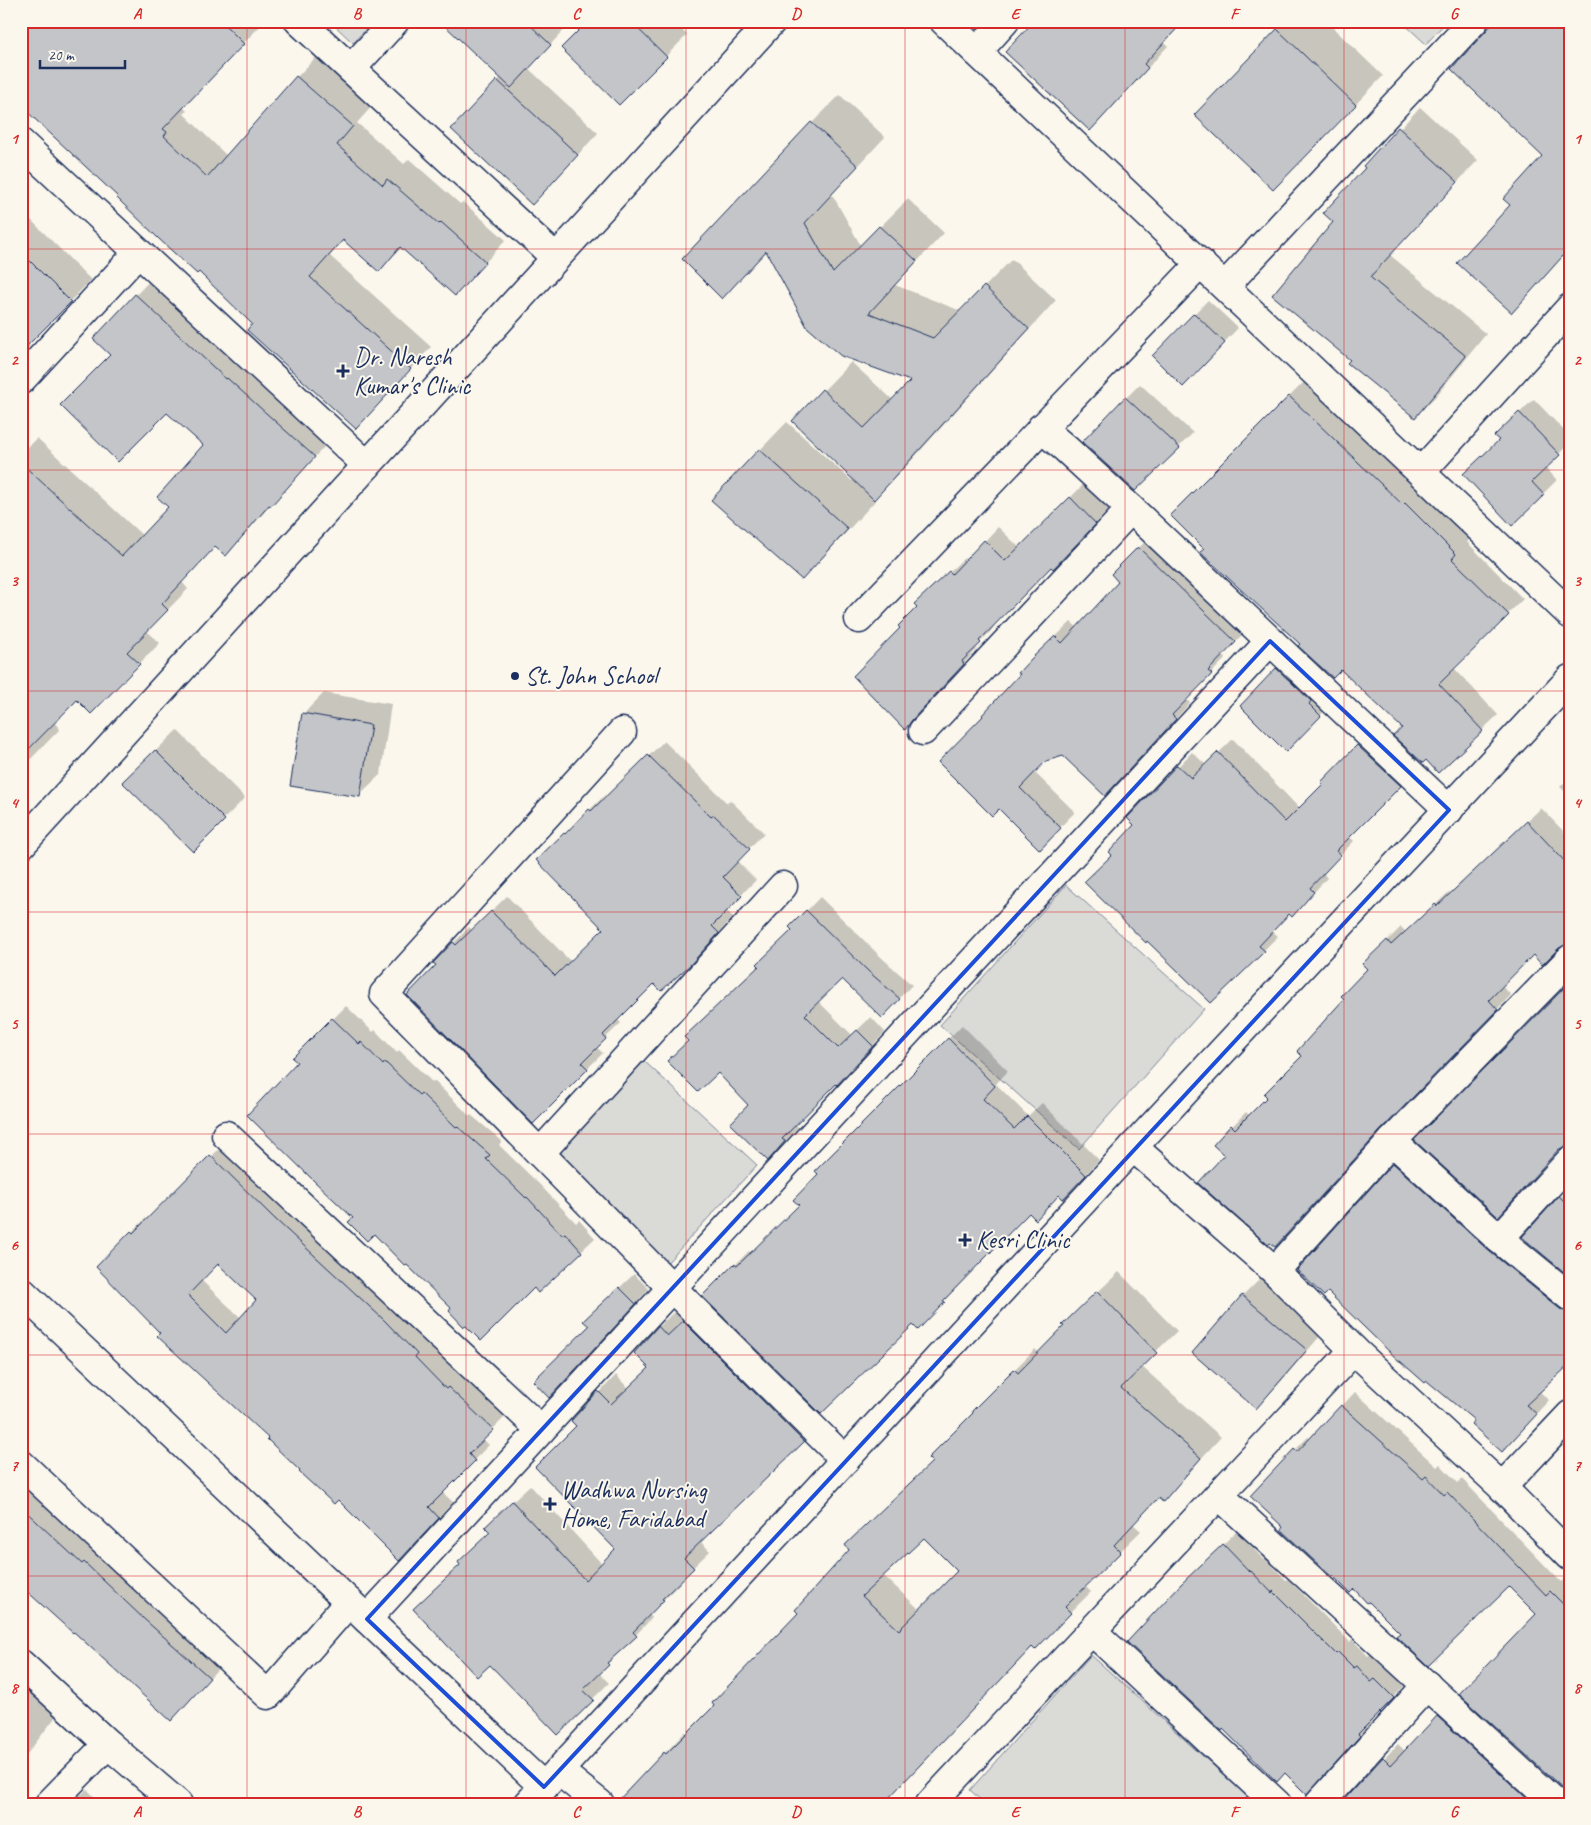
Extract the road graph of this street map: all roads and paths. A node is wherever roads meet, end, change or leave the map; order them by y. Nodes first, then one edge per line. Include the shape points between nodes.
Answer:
1 (299, 21) edge
2 (395, 21) edge
3 (772, 21) edge
4 (944, 21) edge
5 (1005, 21) edge
6 (1474, 21) edge
7 (977, 52) junction
8 (351, 69) junction
9 (21, 143) edge
10 (138, 253) junction
11 (556, 258) junction
12 (1201, 263) junction
13 (1225, 286) junction
14 (1570, 308) edge
15 (21, 380) edge
16 (1041, 428) junction
17 (367, 465) junction
18 (1420, 472) junction
19 (1131, 509) junction
20 (1570, 614) edge
21 (858, 619) dead end
22 (1270, 641) junction
23 (1570, 679) edge
24 (923, 731) dead end
25 (622, 732) dead end
26 (1449, 810) junction
27 (21, 844) edge
28 (784, 886) dead end
29 (1570, 959) edge
30 (226, 1135) dead end
31 (1392, 1141) junction
32 (1133, 1148) junction
33 (540, 1153) junction
34 (1570, 1161) edge
35 (1499, 1239) junction
36 (1275, 1271) junction
37 (672, 1288) junction
38 (21, 1292) edge
39 (1570, 1296) edge
40 (1354, 1350) junction
41 (1570, 1415) edge
42 (542, 1430) junction
43 (845, 1460) junction
44 (21, 1464) edge
45 (1502, 1487) junction
46 (1219, 1495) junction
47 (1570, 1556) edge
48 (358, 1610) junction
49 (1092, 1631) junction
50 (21, 1664) edge
51 (1426, 1685) junction
52 (108, 1744) junction
53 (544, 1787) edge
54 (938, 1801) edge
55 (49, 1804) edge
56 (178, 1804) edge
57 (600, 1804) edge
58 (1277, 1804) edge
59 (1319, 1804) edge
60 (1556, 1804) edge

1 - 8 street
2 - 8 street
3 - 11 street
4 - 7 street
5 - 7 street
6 - 13 street
7 - 12 street
8 - 11 street
9 - 10 street
10 - 15 street
10 - 17 street
11 - 17 street
12 - 13 street
12 - 16 street
13 - 18 street
14 - 18 street
16 - 19 street
16 - 21 street
17 - 27 street
18 - 20 street
19 - 22 street
19 - 24 street
22 - 26 street
22 - 37 street
23 - 26 street
25 - 33 street via 384,994
26 - 32 street
28 - 33 street
29 - 31 street
30 - 42 street
31 - 35 street
31 - 36 street
32 - 36 street
32 - 43 street
33 - 37 street
34 - 35 street
35 - 39 street
36 - 40 street
37 - 42 street
37 - 43 street
38 - 48 street
40 - 45 street
40 - 46 street
41 - 45 street
42 - 48 street
43 - 53 street
44 - 48 street via 268,1695
45 - 47 street
46 - 49 street
46 - 51 street
48 - 53 street
49 - 54 street
49 - 58 street
50 - 52 street
51 - 59 street
51 - 60 street
52 - 55 street
52 - 56 street
53 - 57 street

